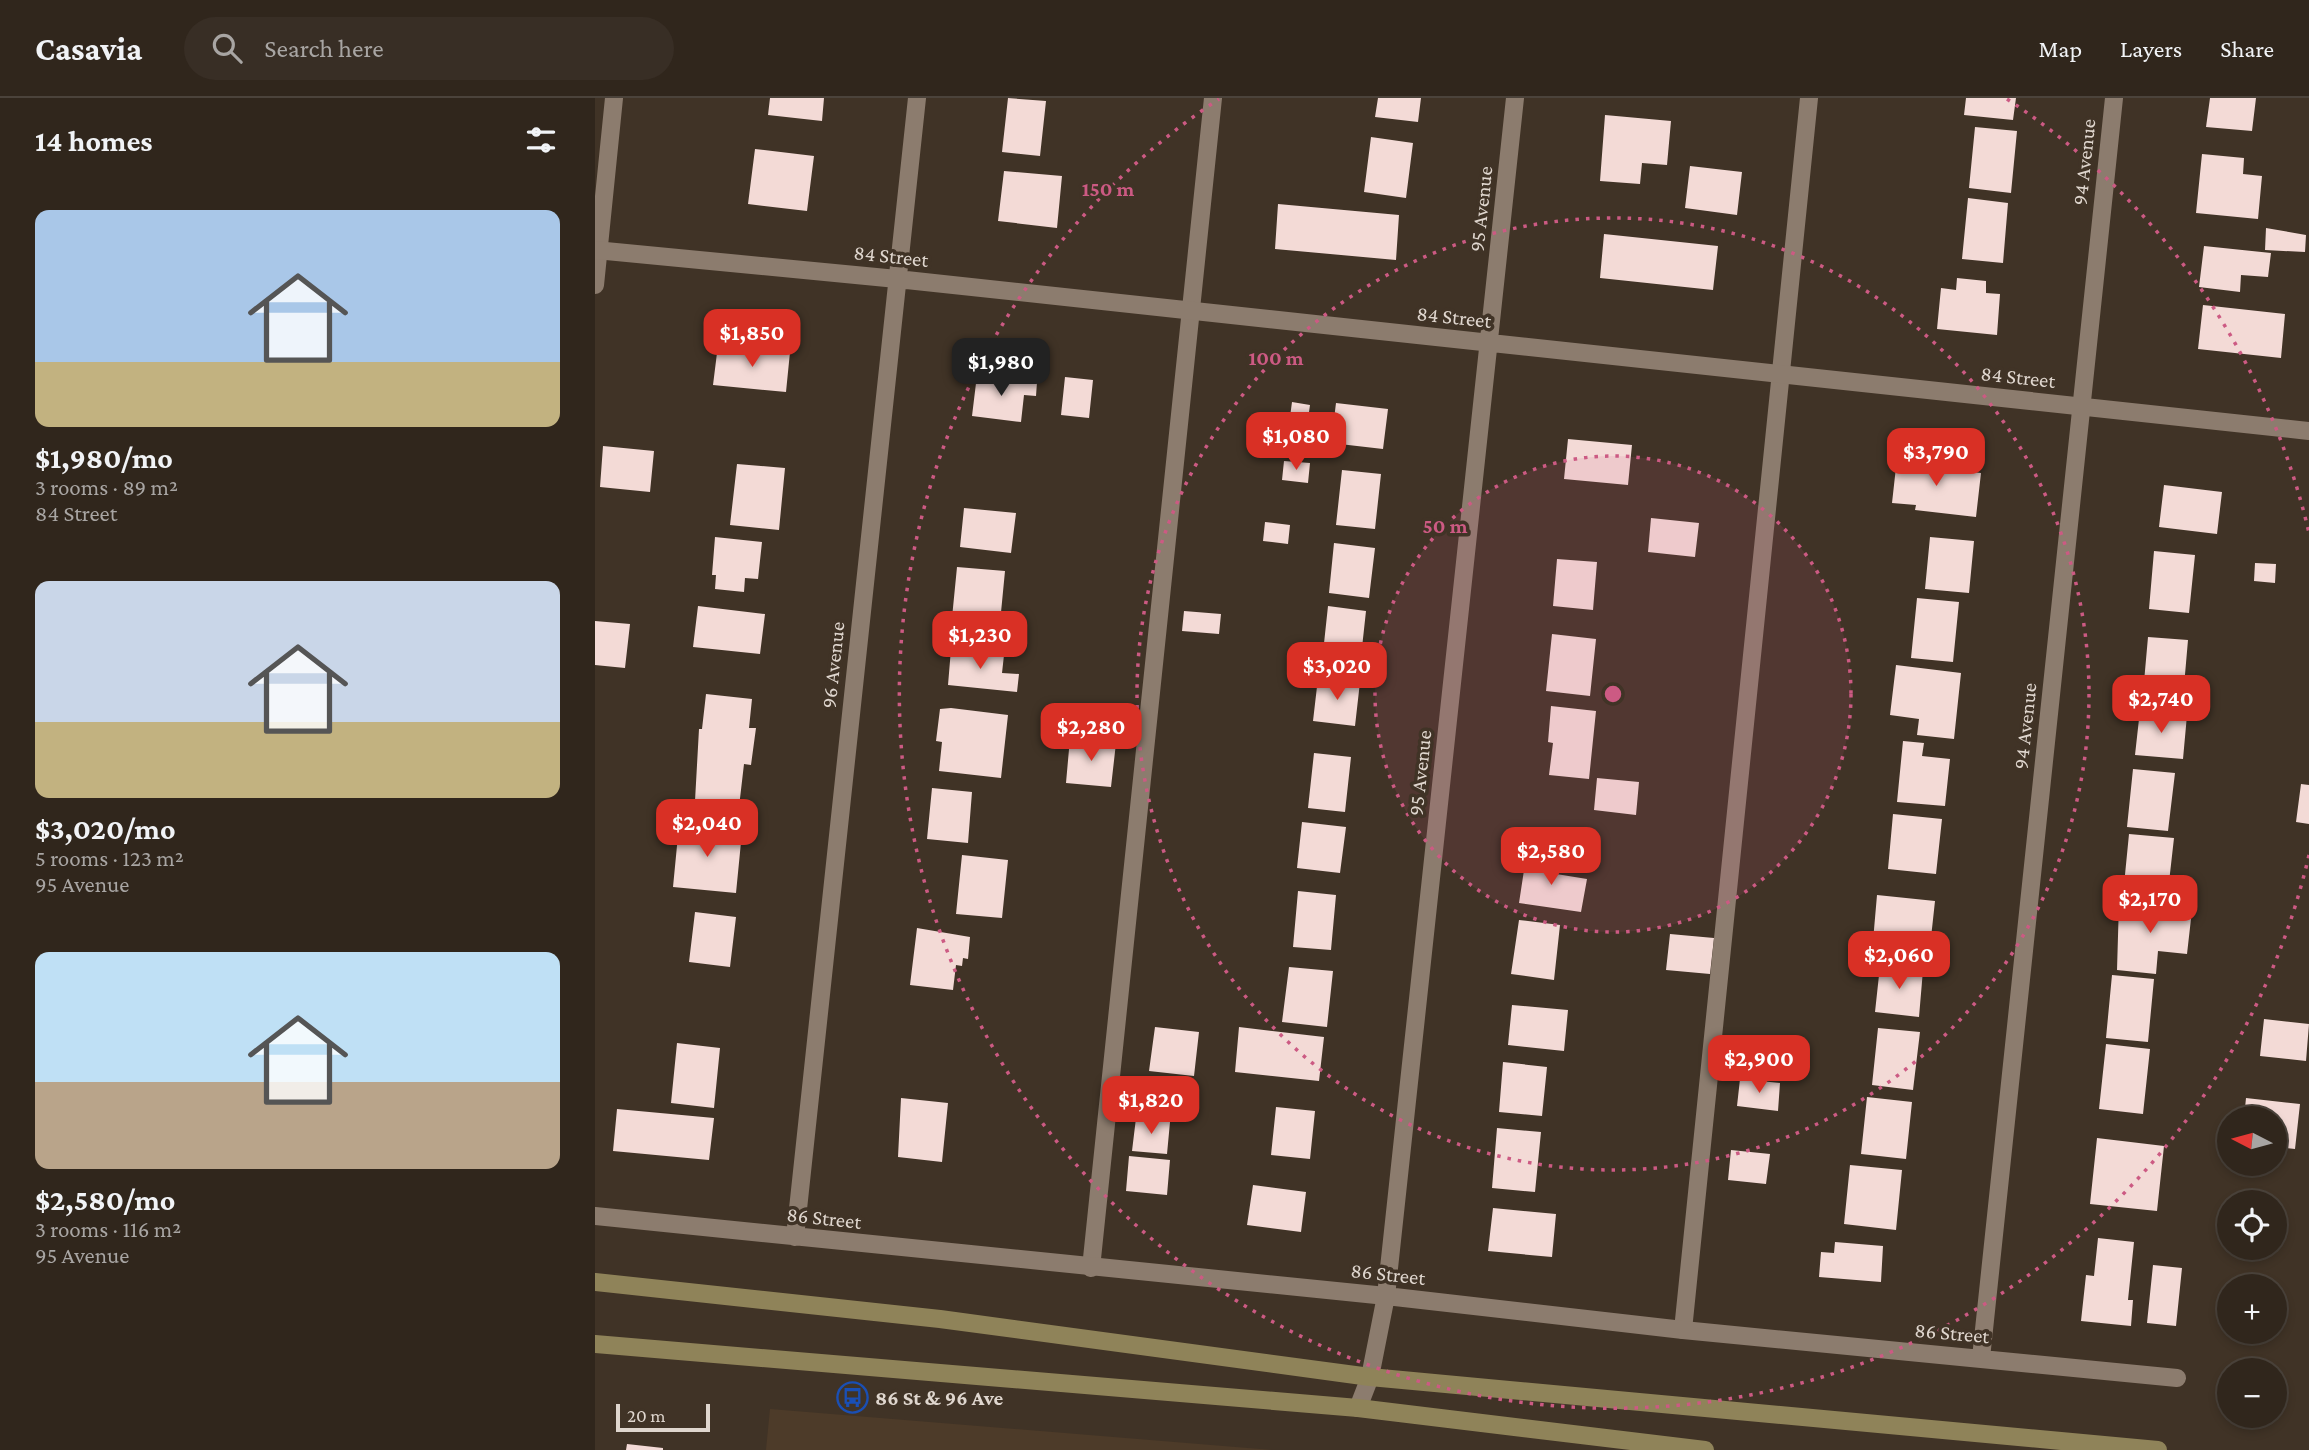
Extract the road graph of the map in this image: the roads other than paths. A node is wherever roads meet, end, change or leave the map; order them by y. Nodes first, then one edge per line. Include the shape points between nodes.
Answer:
1 (614, 98) edge
2 (917, 98) edge
3 (1213, 98) edge
4 (1515, 98) edge
5 (1809, 98) edge
6 (2114, 98) edge
7 (597, 250) edge
8 (897, 279) junction
9 (595, 285) edge
10 (1191, 313) junction
11 (1489, 344) junction
12 (1780, 375) junction
13 (2082, 407) junction
14 (2309, 431) edge
15 (595, 1216) edge
16 (795, 1237) junction
17 (1091, 1268) junction
18 (595, 1282) edge
19 (1387, 1296) junction
20 (1682, 1330) junction
21 (595, 1344) edge
22 (1981, 1358) junction
23 (1370, 1377) junction
24 (2177, 1378) dead end
25 (1358, 1408) junction
26 (1705, 1450) edge
27 (2158, 1450) edge

1 - 7 street
2 - 8 street, 96 Avenue
3 - 10 street
4 - 11 street, 95 Avenue
5 - 12 street
6 - 13 street, 94 Avenue
7 - 8 street, 84 Street
7 - 9 street
8 - 10 street, 84 Street
8 - 16 street, 96 Avenue
10 - 11 street, 84 Street
10 - 17 street
11 - 12 street, 84 Street
11 - 19 street, 95 Avenue
12 - 13 street, 84 Street
12 - 20 street
13 - 14 street, 84 Street
13 - 22 street, 94 Avenue
15 - 16 street, 86 Street
16 - 17 street, 86 Street
17 - 19 street, 86 Street
18 - 23 main road via 940,1320
19 - 20 street, 86 Street
19 - 23 street, 95 Avenue
20 - 22 street, 86 Street
21 - 25 main road
22 - 24 street, 86 Street
23 - 25 street, 95 Avenue
23 - 27 main road
25 - 26 main road

